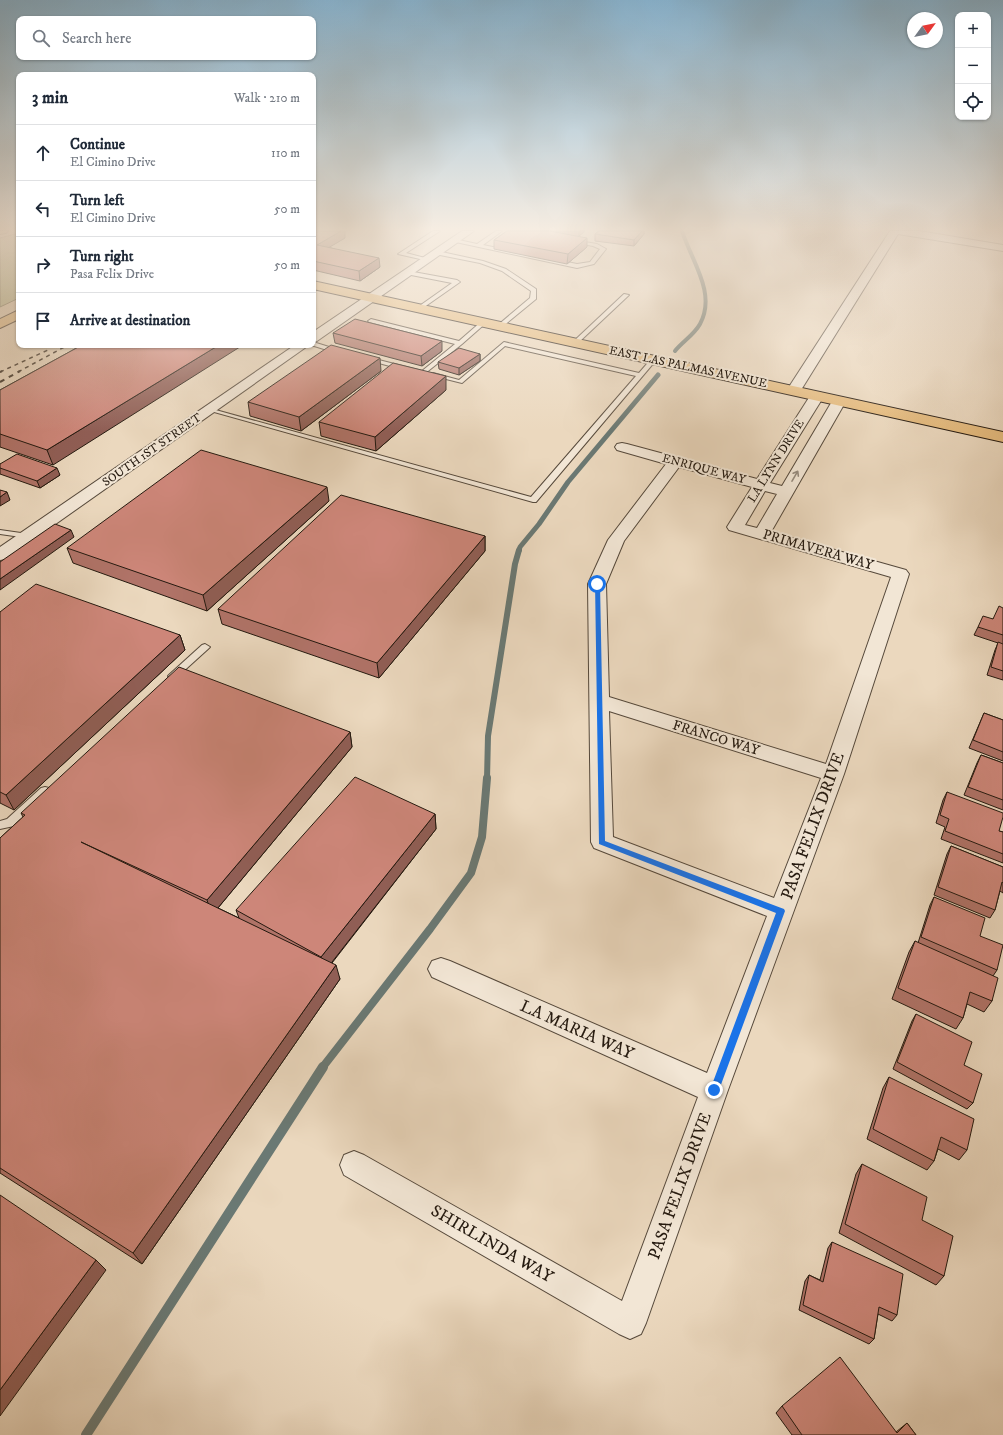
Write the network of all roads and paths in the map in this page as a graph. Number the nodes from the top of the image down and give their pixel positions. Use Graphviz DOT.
graph roads {
  1 [pos="371,298"];
  2 [pos="376,298"];
  3 [pos="434,298"];
  4 [pos="533,298"];
  5 [pos="623,298"];
  6 [pos="852,298"];
  7 [pos="420,308"];
  8 [pos="16,316"];
  9 [pos="371,321"];
  10 [pos="484,322"];
  11 [pos="0,324"];
  12 [pos="500,326"];
  13 [pos="316,336"];
  14 [pos="576,342"];
  15 [pos="460,343"];
  16 [pos="316,345"];
  17 [pos="299,348"];
  18 [pos="333,350"];
  19 [pos="327,354"];
  20 [pos="348,354"];
  21 [pos="363,357"];
  22 [pos="654,360"];
  23 [pos="423,373"];
  24 [pos="640,375"];
  25 [pos="794,390"];
  26 [pos="817,396"];
  27 [pos="839,401"];
  28 [pos="210,410"];
  29 [pos="1003,437"];
  30 [pos="622,447"];
  31 [pos="676,461"];
  32 [pos="761,485"];
  33 [pos="787,492"];
  34 [pos="735,527"];
  35 [pos="0,532"];
  36 [pos="762,534"];
  37 [pos="28,536"];
  38 [pos="0,555"];
  39 [pos="900,574"];
  40 [pos="205,647"];
  41 [pos="164,684"];
  42 [pos="599,701"];
  43 [pos="833,774"];
  44 [pos="51,786"];
  45 [pos="0,825"];
  46 [pos="781,911"];
  47 [pos="441,969"];
  48 [pos="714,1090"];
  49 [pos="354,1165"];
  50 [pos="630,1323"];
  1 -- 13 [label="street"];
  2 -- 7 [label="main road, EAST LAS PALMAS AVENUE"];
  3 -- 7 [label="lane"];
  4 -- 12 [label="lane"];
  5 -- 14 [label="lane"];
  6 -- 25 [label="street"];
  7 -- 10 [label="main road, EAST LAS PALMAS AVENUE"];
  8 -- 11 [label="main road"];
  9 -- 15 [label="lane"];
  10 -- 12 [label="main road, EAST LAS PALMAS AVENUE"];
  10 -- 15 [label="lane"];
  12 -- 14 [label="main road, EAST LAS PALMAS AVENUE"];
  14 -- 22 [label="main road, EAST LAS PALMAS AVENUE"];
  15 -- 23 [label="lane"];
  16 -- 18 [label="lane"];
  17 -- 28 [label="street, SOUTH 1ST STREET"];
  18 -- 19 [label="lane"];
  18 -- 20 [label="lane"];
  21 -- 23 [label="lane"];
  22 -- 24 [label="lane"];
  22 -- 25 [label="main road, EAST LAS PALMAS AVENUE"];
  23 -- 24 [label="lane"];
  24 -- 28 [label="lane"];
  25 -- 26 [label="main road, EAST LAS PALMAS AVENUE"];
  26 -- 27 [label="main road, EAST LAS PALMAS AVENUE"];
  26 -- 32 [label="street, LA LYNN DRIVE"];
  27 -- 29 [label="main road, EAST LAS PALMAS AVENUE"];
  33 -- 27 [label="street, LA LYNN DRIVE, one-way"];
  28 -- 37 [label="street, SOUTH 1ST STREET"];
  30 -- 31 [label="street, ENRIQUE WAY"];
  31 -- 32 [label="street, ENRIQUE WAY"];
  31 -- 42 [label="street"];
  32 -- 33 [label="street, ENRIQUE WAY"];
  32 -- 34 [label="street, LA LYNN DRIVE"];
  33 -- 36 [label="street, LA LYNN DRIVE"];
  34 -- 36 [label="street, PRIMAVERA WAY"];
  35 -- 37 [label="lane"];
  36 -- 39 [label="street, PRIMAVERA WAY"];
  37 -- 38 [label="street, SOUTH 1ST STREET"];
  39 -- 43 [label="street, PASA FELIX DRIVE"];
  40 -- 41 [label="lane"];
  42 -- 43 [label="street, FRANCO WAY"];
  42 -- 46 [label="street"];
  43 -- 46 [label="street, PASA FELIX DRIVE"];
  44 -- 45 [label="lane"];
  46 -- 48 [label="street, PASA FELIX DRIVE"];
  47 -- 48 [label="street, LA MARIA WAY"];
  48 -- 50 [label="street, PASA FELIX DRIVE"];
  49 -- 50 [label="street, SHIRLINDA WAY"];
}
